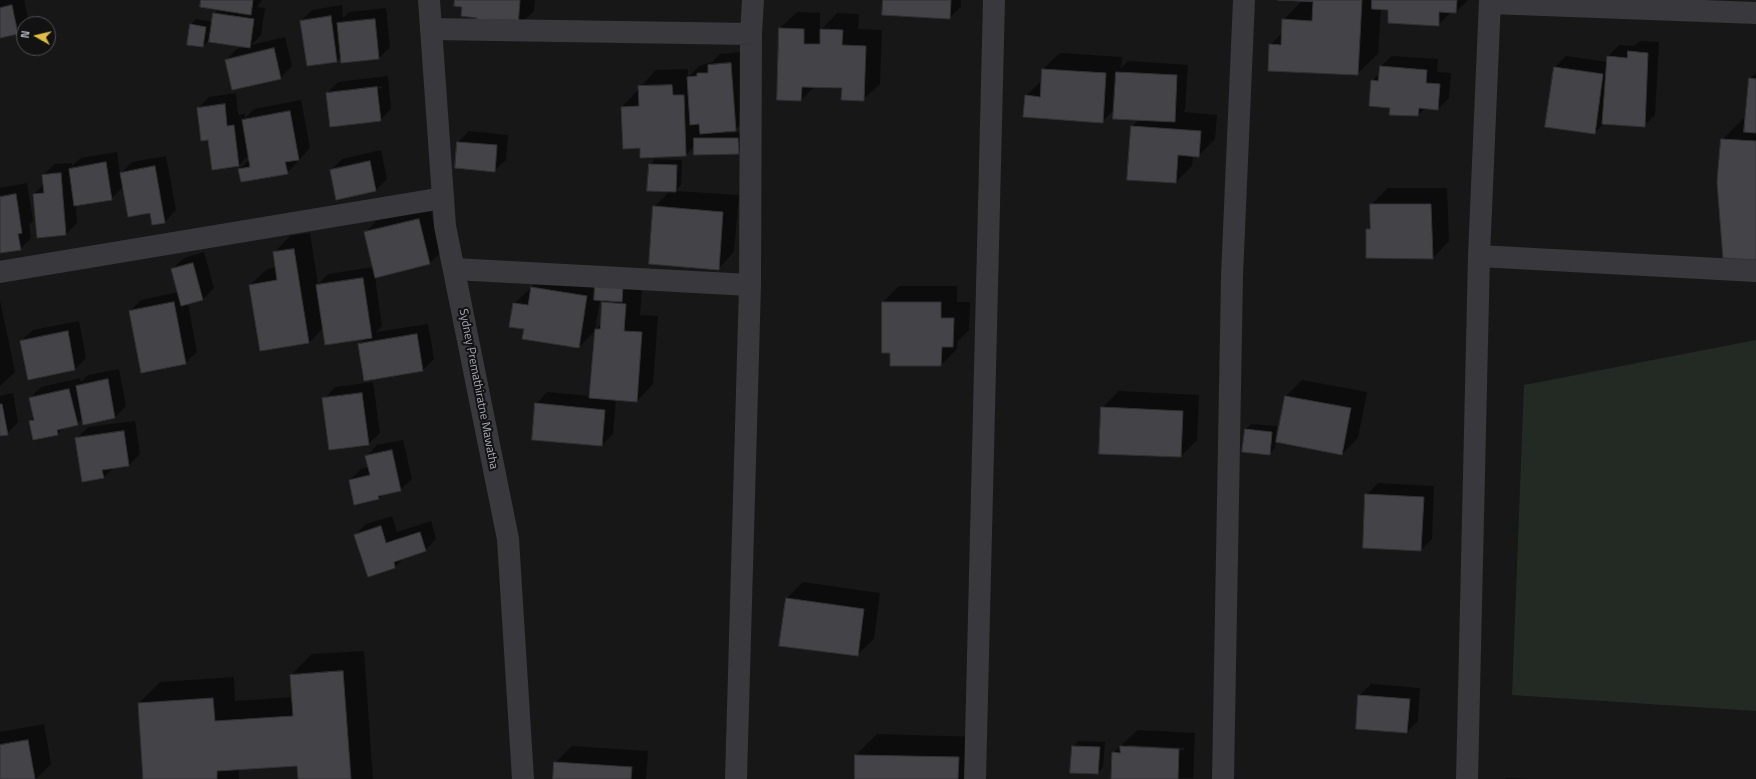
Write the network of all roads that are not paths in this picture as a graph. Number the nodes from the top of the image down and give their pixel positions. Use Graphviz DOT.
graph roads {
  1 [pos="429,0"];
  2 [pos="753,0"];
  3 [pos="994,0"];
  4 [pos="1244,0"];
  5 [pos="1490,1"];
  6 [pos="1756,13"];
  7 [pos="431,29"];
  8 [pos="751,34"];
  9 [pos="443,198"];
  10 [pos="1479,256"];
  11 [pos="454,269"];
  12 [pos="1756,271"];
  13 [pos="0,272"];
  14 [pos="750,285"];
  15 [pos="523,779"];
  16 [pos="736,779"];
  17 [pos="975,779"];
  18 [pos="1223,779"];
  19 [pos="1467,779"];
  1 -- 7 [label="street, Sydney Premathiratne Mawatha"];
  2 -- 8 [label="street"];
  3 -- 17 [label="street"];
  4 -- 18 [label="street"];
  5 -- 6 [label="street"];
  5 -- 10 [label="street"];
  7 -- 8 [label="street"];
  7 -- 9 [label="street, Sydney Premathiratne Mawatha"];
  8 -- 14 [label="street"];
  9 -- 11 [label="street, Sydney Premathiratne Mawatha"];
  9 -- 13 [label="street"];
  10 -- 12 [label="street"];
  10 -- 19 [label="street"];
  11 -- 14 [label="street"];
  11 -- 15 [label="street, Sydney Premathiratne Mawatha"];
  14 -- 16 [label="street"];
}
